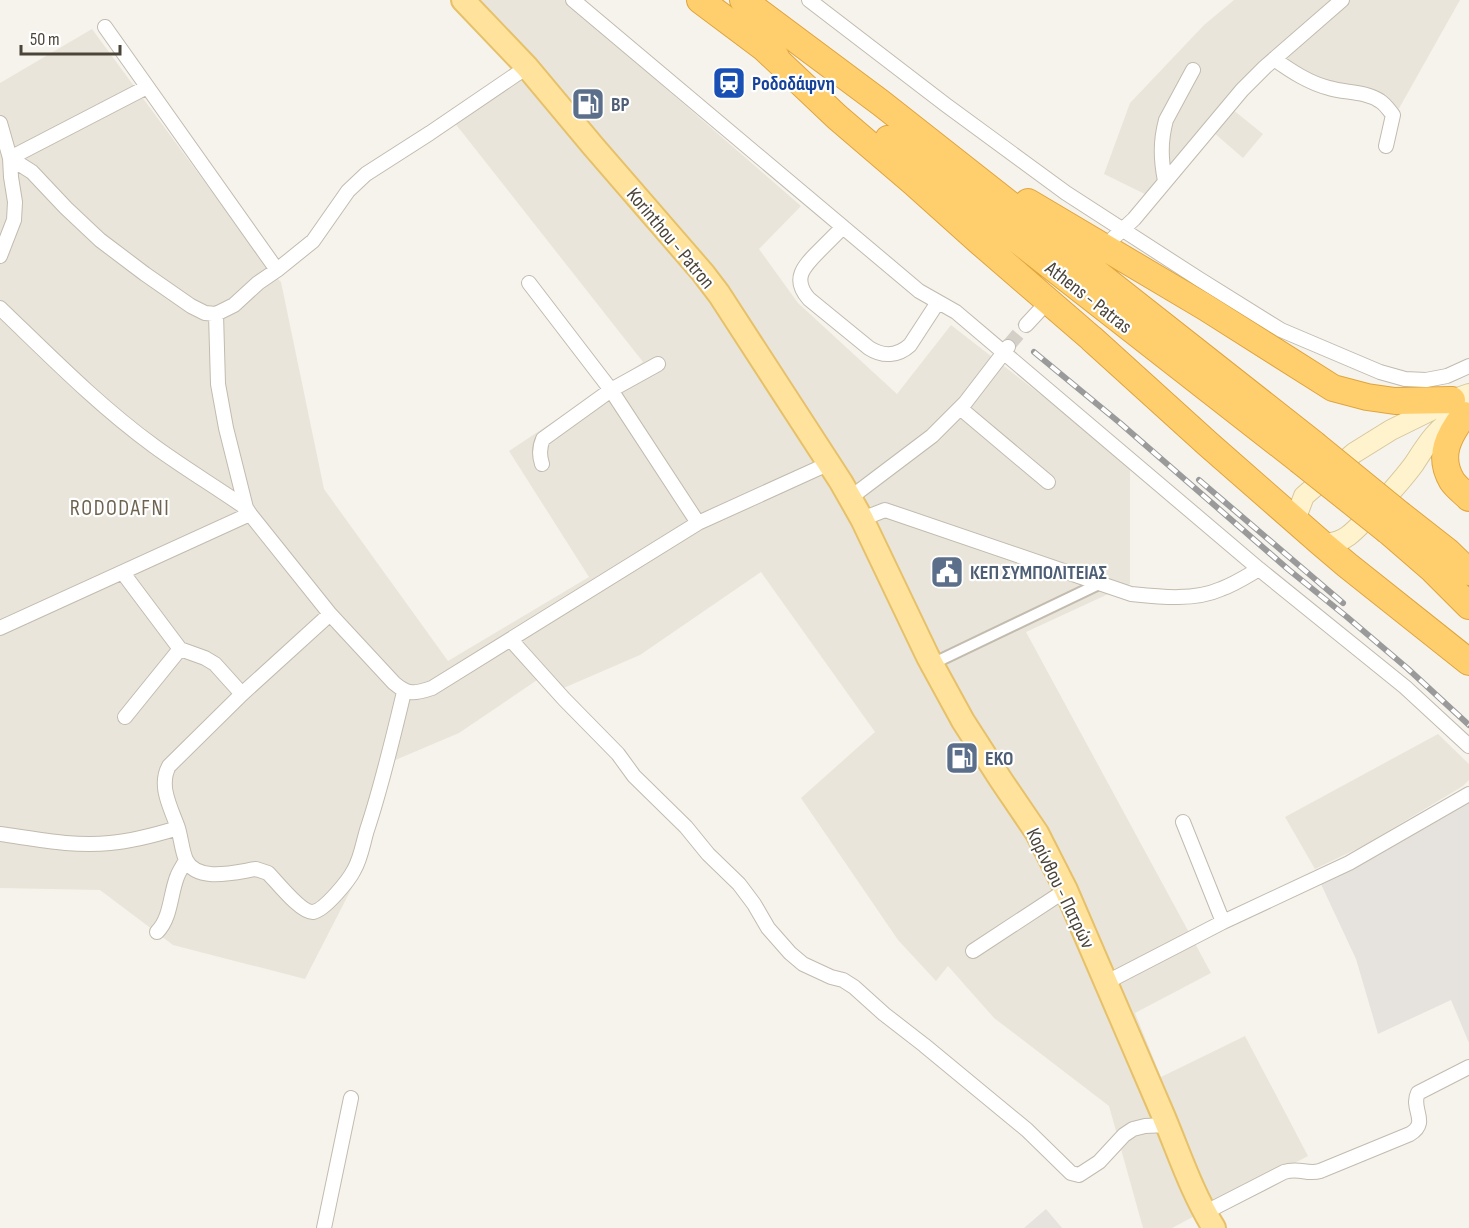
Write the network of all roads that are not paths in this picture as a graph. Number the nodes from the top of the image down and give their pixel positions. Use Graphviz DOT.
graph roads {
  1 [pos="463,0"];
  2 [pos="573,0"];
  3 [pos="700,0"];
  4 [pos="743,0"];
  5 [pos="809,0"];
  6 [pos="1342,0"];
  7 [pos="105,27"];
  8 [pos="764,48"];
  9 [pos="1274,59"];
  10 [pos="527,67"];
  11 [pos="1193,70"];
  12 [pos="147,87"];
  13 [pos="881,103"];
  14 [pos="0,123"];
  15 [pos="1386,146"];
  16 [pos="10,158"];
  17 [pos="1165,181"];
  18 [pos="0,215"];
  19 [pos="14,220"];
  20 [pos="843,227"];
  21 [pos="1122,230"];
  22 [pos="1107,244"];
  23 [pos="0,256"];
  24 [pos="277,270"];
  25 [pos="529,283"];
  26 [pos="938,302"];
  27 [pos="0,308"];
  28 [pos="1039,311"];
  29 [pos="216,314"];
  30 [pos="1026,325"];
  31 [pos="1006,349"];
  32 [pos="658,364"];
  33 [pos="1469,366"];
  34 [pos="611,390"];
  35 [pos="1463,406"];
  36 [pos="960,408"];
  37 [pos="1307,452"];
  38 [pos="830,463"];
  39 [pos="542,464"];
  40 [pos="1048,482"];
  41 [pos="850,498"];
  42 [pos="1469,498"];
  43 [pos="248,511"];
  44 [pos="862,519"];
  45 [pos="698,523"];
  46 [pos="1298,523"];
  47 [pos="1394,523"];
  48 [pos="1322,543"];
  49 [pos="1259,569"];
  50 [pos="1469,572"];
  51 [pos="123,573"];
  52 [pos="1101,584"];
  53 [pos="1469,606"];
  54 [pos="330,615"];
  55 [pos="0,628"];
  56 [pos="510,640"];
  57 [pos="180,649"];
  58 [pos="1469,662"];
  59 [pos="932,664"];
  60 [pos="404,692"];
  61 [pos="242,694"];
  62 [pos="125,717"];
  63 [pos="1469,746"];
  64 [pos="1469,794"];
  65 [pos="1183,822"];
  66 [pos="178,828"];
  67 [pos="0,834"];
  68 [pos="186,860"];
  69 [pos="1066,890"];
  70 [pos="1223,922"];
  71 [pos="157,932"];
  72 [pos="974,951"];
  73 [pos="1105,983"];
  74 [pos="1469,1067"];
  75 [pos="351,1098"];
  76 [pos="1167,1125"];
  77 [pos="1209,1221"];
  78 [pos="324,1228"];
  1 -- 10 [label="main road, Korinthou - Patron"];
  2 -- 20 [label="street"];
  3 -- 8 [label="highway, Athens - Patras"];
  4 -- 13 [label="highway, Athens - Patras"];
  5 -- 21 [label="street"];
  6 -- 9 [label="street"];
  7 -- 12 [label="street"];
  8 -- 37 [label="highway, Athens - Patras"];
  8 -- 46 [label="highway"];
  9 -- 15 [label="street"];
  9 -- 17 [label="street"];
  10 -- 24 [label="street"];
  10 -- 38 [label="main road, Korinthou - Patron"];
  11 -- 17 [label="street"];
  12 -- 16 [label="street"];
  12 -- 24 [label="street"];
  13 -- 35 [label="highway"];
  13 -- 37 [label="highway, Athens - Patras"];
  14 -- 16 [label="street"];
  16 -- 19 [label="street"];
  16 -- 29 [label="street"];
  17 -- 21 [label="street"];
  18 -- 19 [label="street"];
  19 -- 23 [label="street"];
  20 -- 26 [label="street"];
  20 -- 26 [label="street"];
  21 -- 22 [label="street"];
  21 -- 33 [label="street"];
  24 -- 29 [label="street"];
  25 -- 34 [label="street"];
  26 -- 31 [label="street"];
  27 -- 43 [label="street"];
  28 -- 30 [label="street"];
  29 -- 43 [label="street"];
  31 -- 36 [label="street"];
  31 -- 49 [label="street"];
  32 -- 34 [label="street"];
  34 -- 39 [label="street"];
  34 -- 45 [label="street"];
  35 -- 42 [label="highway"];
  35 -- 46 [label="main road"];
  35 -- 48 [label="main road"];
  36 -- 40 [label="street"];
  36 -- 41 [label="street"];
  37 -- 47 [label="highway, Athens - Patras, bridge"];
  38 -- 41 [label="main road, Korinthou - Patron"];
  38 -- 45 [label="street"];
  41 -- 44 [label="main road, Κορίνθου - Πατρών"];
  43 -- 51 [label="street"];
  43 -- 54 [label="street"];
  44 -- 52 [label="street"];
  44 -- 59 [label="main road, Κορίνθου - Πατρών"];
  45 -- 56 [label="street"];
  46 -- 48 [label="highway"];
  47 -- 50 [label="highway, Athens - Patras"];
  47 -- 53 [label="highway, Athens - Patras"];
  48 -- 58 [label="highway"];
  49 -- 52 [label="street"];
  49 -- 63 [label="street"];
  51 -- 55 [label="street"];
  51 -- 57 [label="street"];
  52 -- 59 [label="street"];
  54 -- 60 [label="street"];
  54 -- 61 [label="street"];
  56 -- 60 [label="street"];
  56 -- 76 [label="street"];
  57 -- 61 [label="street"];
  57 -- 62 [label="street"];
  59 -- 69 [label="main road, Κορίνθου - Πατρών"];
  60 -- 68 [label="street"];
  61 -- 66 [label="street"];
  64 -- 70 [label="street"];
  65 -- 70 [label="street"];
  66 -- 67 [label="street"];
  66 -- 68 [label="street"];
  68 -- 71 [label="street"];
  69 -- 72 [label="street"];
  69 -- 73 [label="main road, Κορίνθου - Πατρών"];
  70 -- 73 [label="street"];
  73 -- 76 [label="main road, Κορίνθου - Πατρών"];
  74 -- 77 [label="street"];
  75 -- 78 [label="street"];
  76 -- 77 [label="main road, Κορίνθου - Πατρών"];
}
